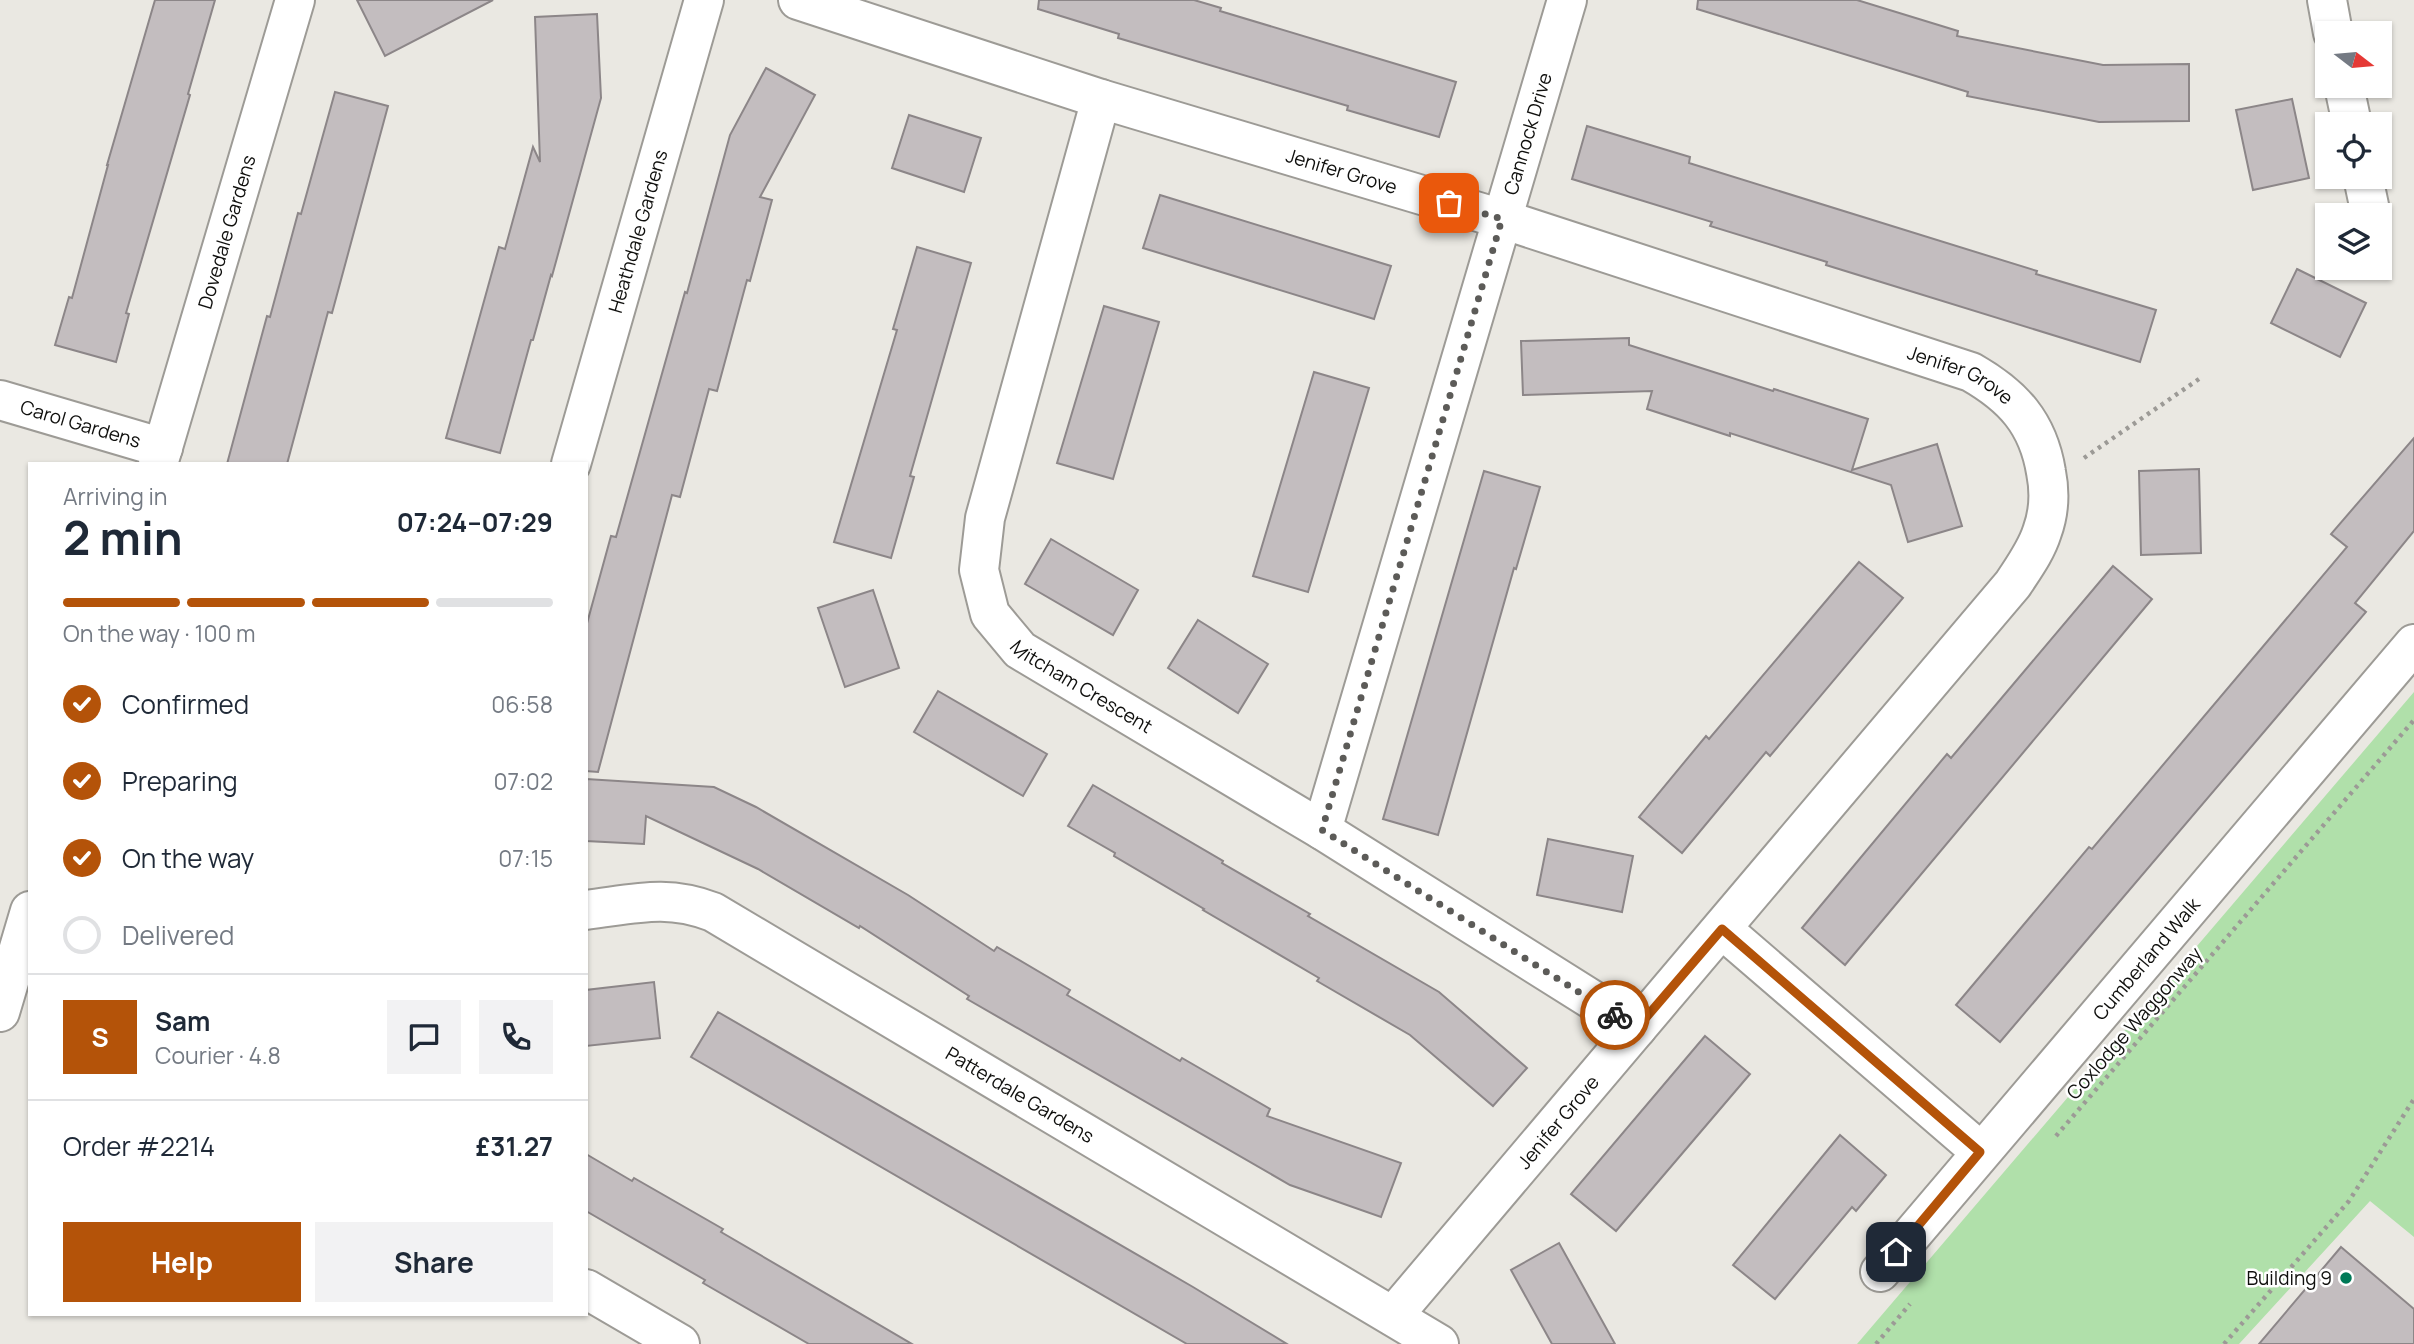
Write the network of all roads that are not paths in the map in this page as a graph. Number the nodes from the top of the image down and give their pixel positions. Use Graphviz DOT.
graph roads {
  1 [pos="295,0"];
  2 [pos="704,0"];
  3 [pos="798,0"];
  4 [pos="1567,0"];
  5 [pos="2327,0"];
  6 [pos="2331,21"];
  7 [pos="1101,99"];
  8 [pos="1502,219"];
  9 [pos="0,400"];
  10 [pos="160,456"];
  11 [pos="572,462"];
  12 [pos="2414,644"];
  13 [pos="1322,830"];
  14 [pos="588,910"];
  15 [pos="28,927"];
  16 [pos="1722,929"];
  17 [pos="24,958"];
  18 [pos="0,1012"];
  19 [pos="1637,1028"];
  20 [pos="1980,1152"];
  21 [pos="1880,1272"];
  22 [pos="588,1290"];
  23 [pos="1393,1316"];
  24 [pos="680,1344"];
  25 [pos="1439,1344"];
  1 -- 10 [label="street, Dovedale Gardens"];
  2 -- 11 [label="street, Heathdale Gardens"];
  3 -- 7 [label="street, Jenifer Grove"];
  4 -- 8 [label="street, Cannock Drive"];
  5 -- 6 [label="street"];
  7 -- 8 [label="street, Jenifer Grove"];
  7 -- 13 [label="street, Mitcham Crescent"];
  8 -- 13 [label="street, Cannock Drive"];
  8 -- 16 [label="street, Jenifer Grove"];
  9 -- 10 [label="street, Carol Gardens"];
  12 -- 20 [label="street, Cumberland Walk"];
  13 -- 19 [label="street, Mitcham Crescent"];
  14 -- 23 [label="street, Patterdale Gardens"];
  15 -- 17 [label="street"];
  16 -- 19 [label="street, Jenifer Grove"];
  16 -- 20 [label="street"];
  17 -- 18 [label="street"];
  19 -- 23 [label="street, Jenifer Grove"];
  20 -- 21 [label="street, Cumberland Walk"];
  22 -- 24 [label="street"];
  23 -- 25 [label="street, Patterdale Gardens"];
}
